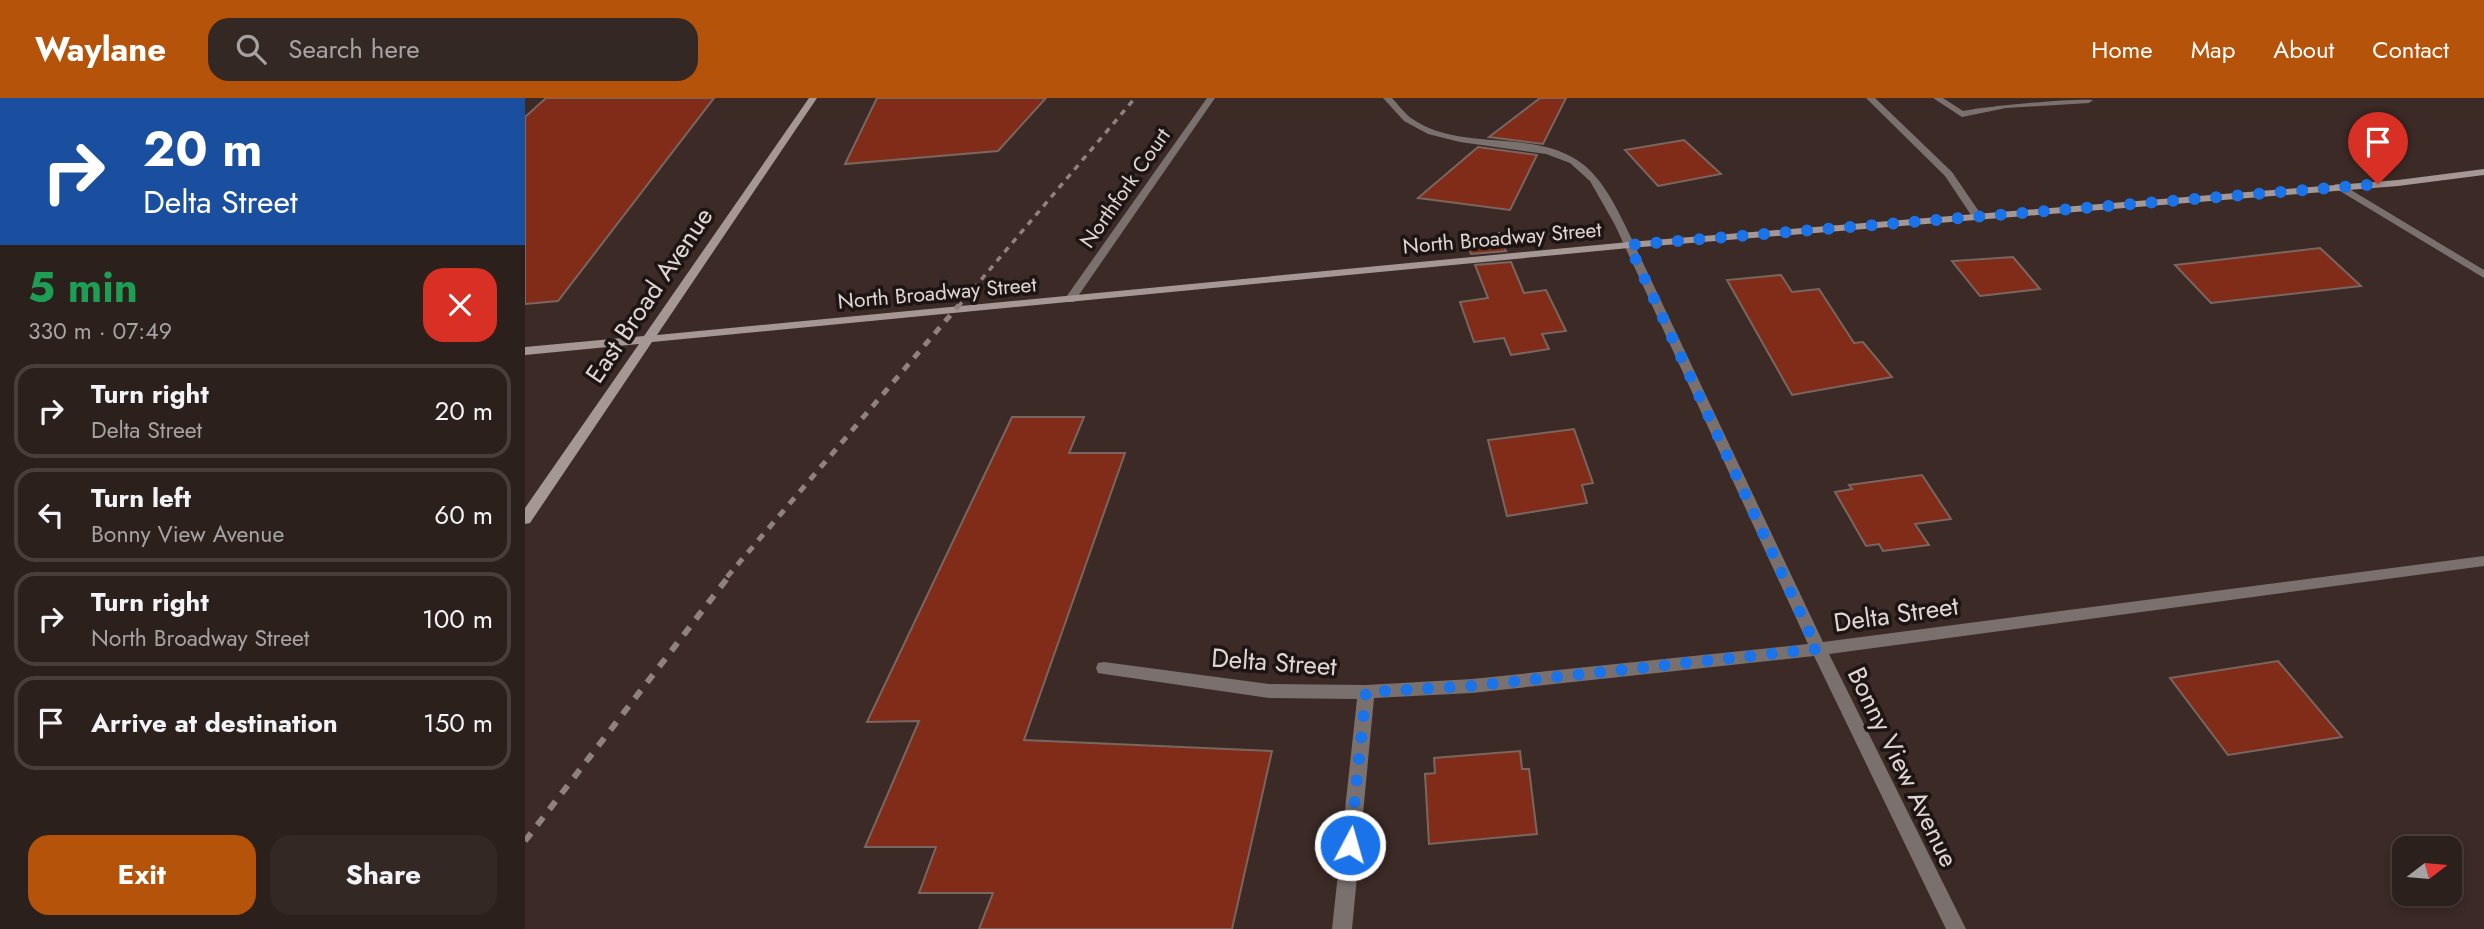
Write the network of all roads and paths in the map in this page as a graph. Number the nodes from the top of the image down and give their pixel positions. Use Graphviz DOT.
graph roads {
  1 [pos="813,98"];
  2 [pos="1211,98"];
  3 [pos="1387,98"];
  4 [pos="1870,98"];
  5 [pos="1937,98"];
  6 [pos="2089,100"];
  7 [pos="2484,172"];
  8 [pos="2338,186"];
  9 [pos="1977,216"];
  10 [pos="1629,245"];
  11 [pos="2484,275"];
  12 [pos="1070,300"];
  13 [pos="649,340"];
  14 [pos="525,351"];
  15 [pos="525,519"];
  16 [pos="2484,561"];
  17 [pos="1817,649"];
  18 [pos="1104,668"];
  19 [pos="1366,692"];
  20 [pos="1342,929"];
  21 [pos="1956,929"];
  1 -- 13 [label="street, East Broad Avenue"];
  2 -- 12 [label="street, Northfork Court"];
  3 -- 10 [label="street, Bonny View Avenue"];
  4 -- 9 [label="street"];
  5 -- 6 [label="street"];
  7 -- 8 [label="street, North Broadway Street"];
  8 -- 9 [label="street, North Broadway Street"];
  8 -- 11 [label="street"];
  9 -- 10 [label="street, North Broadway Street"];
  10 -- 12 [label="street, North Broadway Street"];
  10 -- 17 [label="street, Bonny View Avenue"];
  12 -- 13 [label="street, North Broadway Street"];
  13 -- 14 [label="street, North Broadway Street"];
  13 -- 15 [label="street, East Broad Avenue"];
  16 -- 17 [label="street, Delta Street"];
  17 -- 19 [label="street, Delta Street"];
  17 -- 21 [label="street, Bonny View Avenue"];
  18 -- 19 [label="street, Delta Street"];
  19 -- 20 [label="street"];
}
